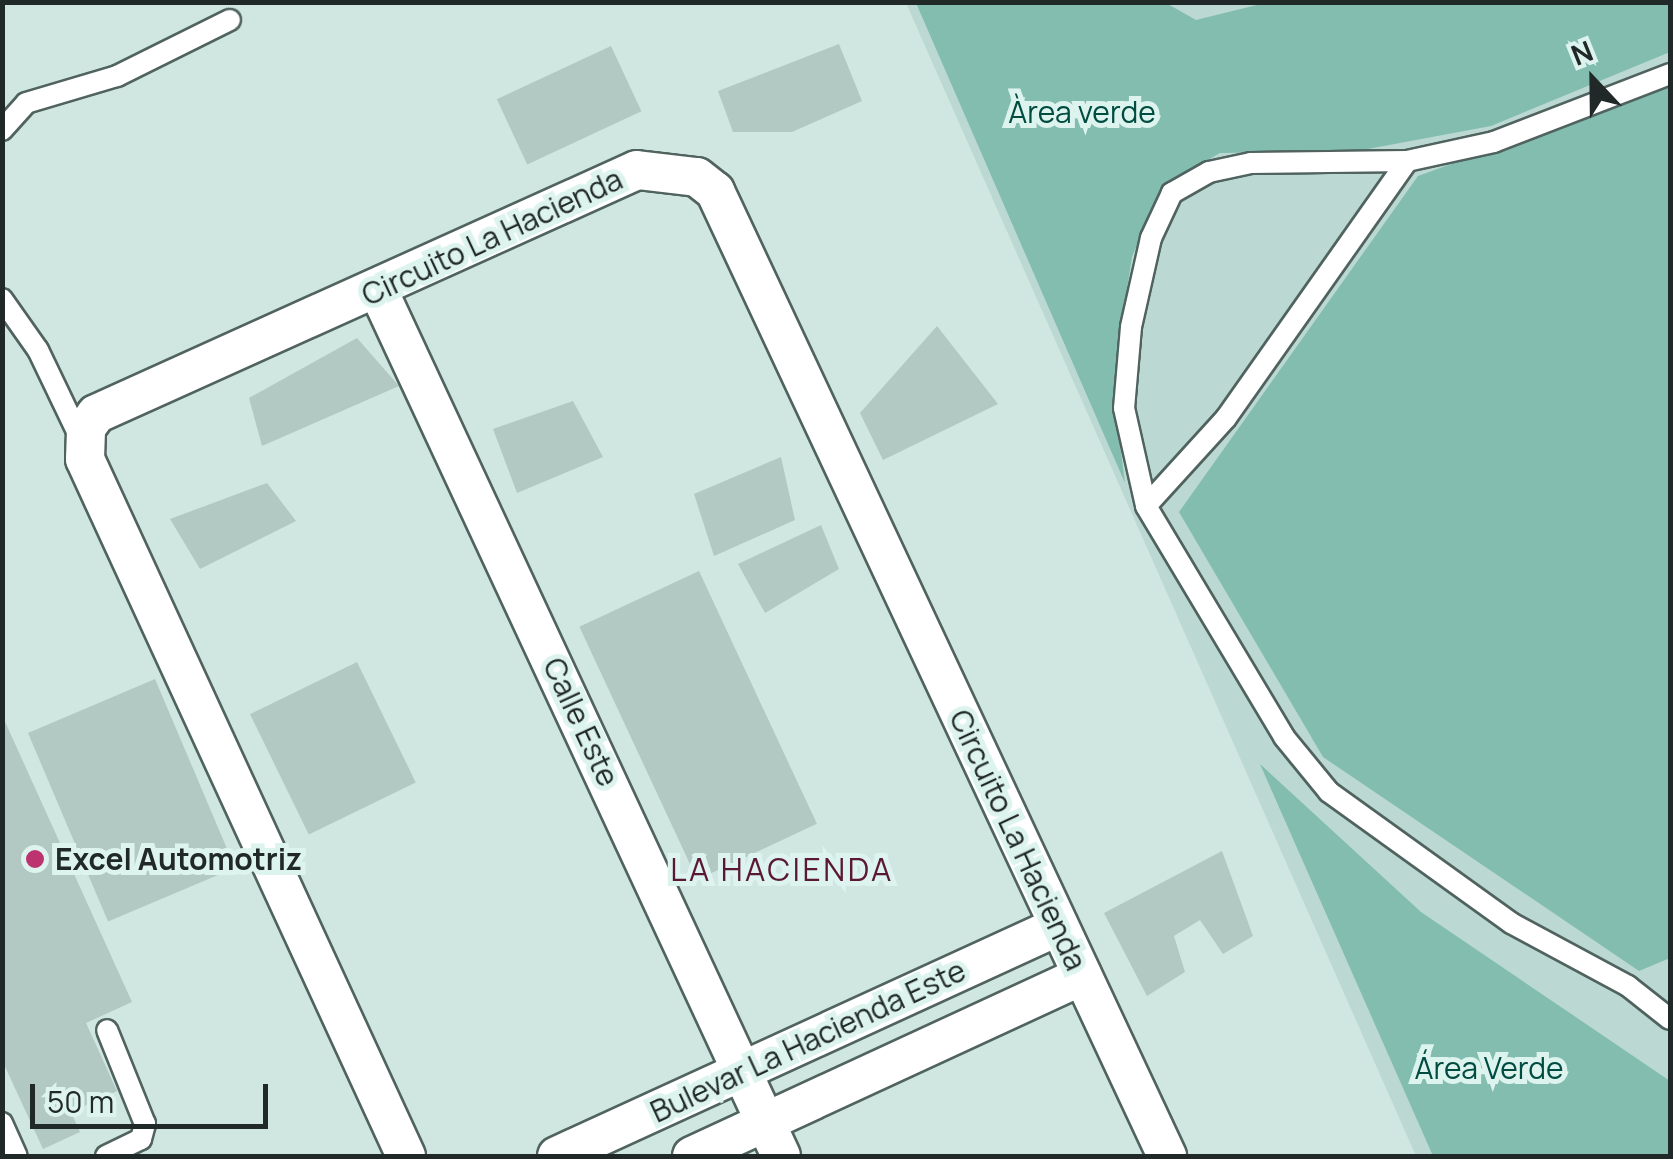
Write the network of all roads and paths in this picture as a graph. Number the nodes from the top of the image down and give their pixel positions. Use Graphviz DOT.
graph roads {
  1 [pos="230,20"];
  2 [pos="1670,74"];
  3 [pos="2,130"];
  4 [pos="1408,161"];
  5 [pos="378,290"];
  6 [pos="2,299"];
  7 [pos="83,444"];
  8 [pos="1146,506"];
  9 [pos="1059,926"];
  10 [pos="1082,976"];
  11 [pos="1670,1019"];
  12 [pos="107,1030"];
  13 [pos="744,1070"];
  14 [pos="2,1124"];
  15 [pos="773,1140"];
  16 [pos="17,1156"];
  17 [pos="106,1156"];
  18 [pos="406,1156"];
  19 [pos="556,1156"];
  20 [pos="692,1156"];
  21 [pos="1167,1156"];
  1 -- 3 [label="lane"];
  2 -- 4 [label="lane"];
  4 -- 8 [label="lane"];
  4 -- 8 [label="lane"];
  5 -- 7 [label="street, Circuito La Hacienda"];
  5 -- 9 [label="street, Circuito La Hacienda"];
  5 -- 13 [label="street, Calle Este"];
  6 -- 7 [label="lane"];
  7 -- 18 [label="street"];
  8 -- 11 [label="lane"];
  9 -- 10 [label="street, Circuito La Hacienda"];
  9 -- 13 [label="street, Bulevar La Hacienda Este"];
  10 -- 15 [label="street, Bulevar La Hacienda Este"];
  10 -- 21 [label="street, Circuito La Hacienda"];
  12 -- 17 [label="lane"];
  13 -- 15 [label="street, Calle Este"];
  13 -- 19 [label="street, Bulevar La Hacienda Este"];
  14 -- 16 [label="lane"];
  15 -- 20 [label="street, Bulevar La Hacienda Este"];
}
